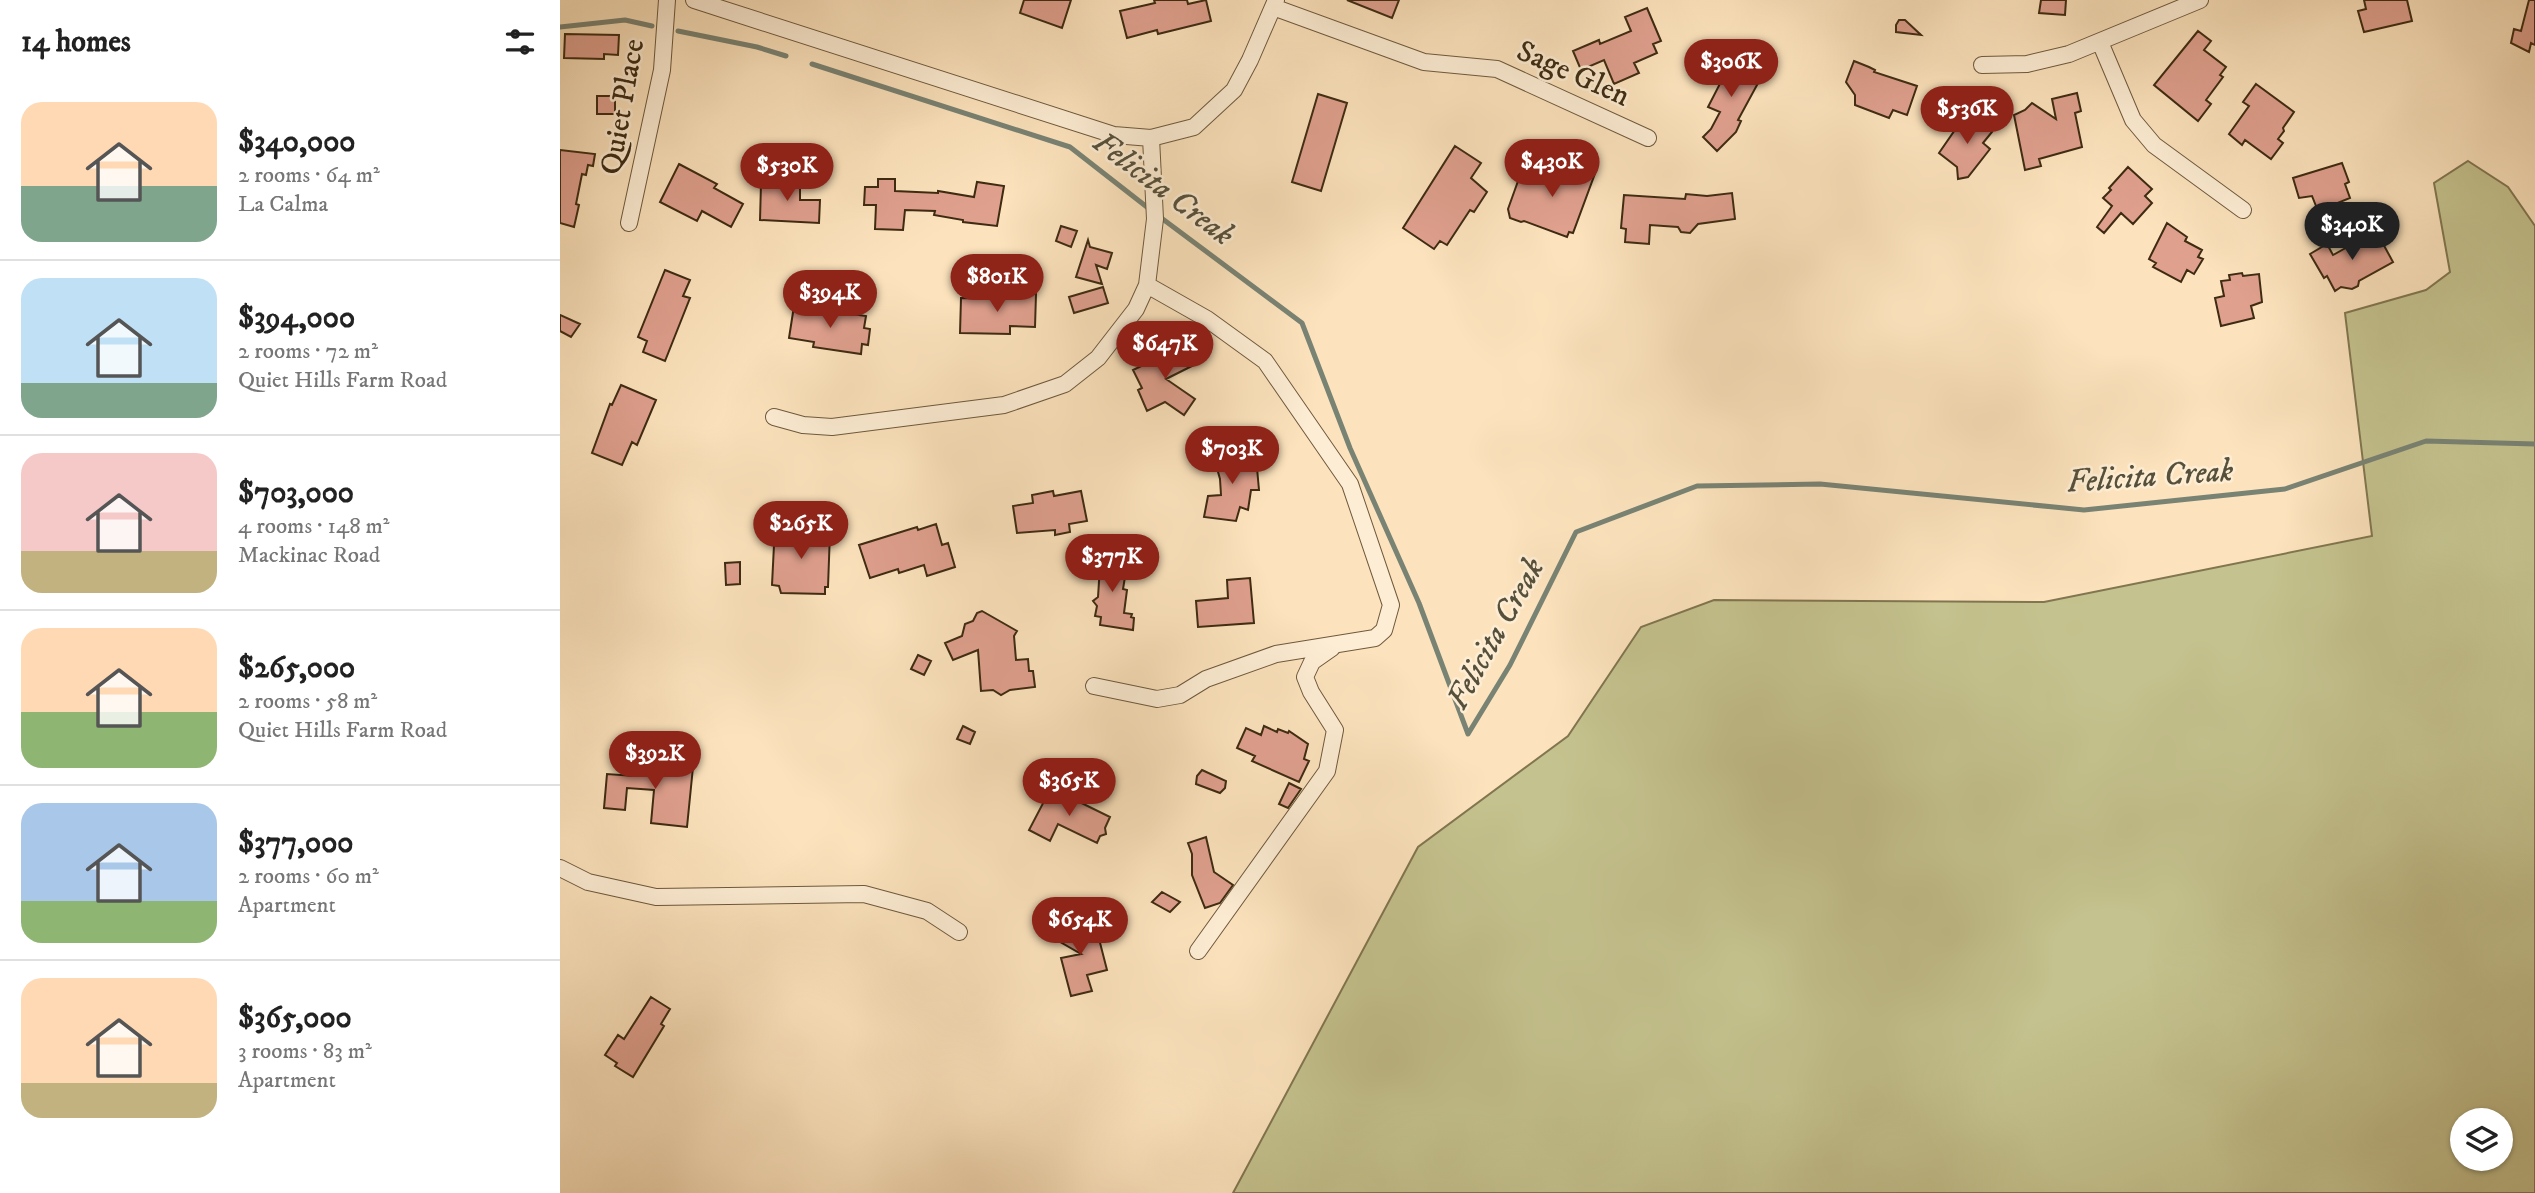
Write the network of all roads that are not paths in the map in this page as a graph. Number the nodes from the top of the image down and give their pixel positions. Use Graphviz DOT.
graph roads {
  1 [pos="667,0"];
  2 [pos="694,0"];
  3 [pos="2200,0"];
  4 [pos="1274,4"];
  5 [pos="2100,42"];
  6 [pos="1982,65"];
  7 [pos="1151,138"];
  8 [pos="1648,138"];
  9 [pos="2244,210"];
  10 [pos="629,223"];
  11 [pos="1147,285"];
  12 [pos="774,417"];
  13 [pos="1337,644"];
  14 [pos="1094,686"];
  15 [pos="560,868"];
  16 [pos="959,932"];
  17 [pos="1198,951"];
  1 -- 10 [label="street, Quiet Place"];
  2 -- 7 [label="street"];
  3 -- 5 [label="street"];
  4 -- 7 [label="street"];
  4 -- 8 [label="street, Sage Glen"];
  5 -- 6 [label="street"];
  5 -- 9 [label="street"];
  7 -- 11 [label="street"];
  11 -- 12 [label="street"];
  11 -- 13 [label="street"];
  13 -- 14 [label="street"];
  13 -- 17 [label="street"];
  15 -- 16 [label="street"];
}
